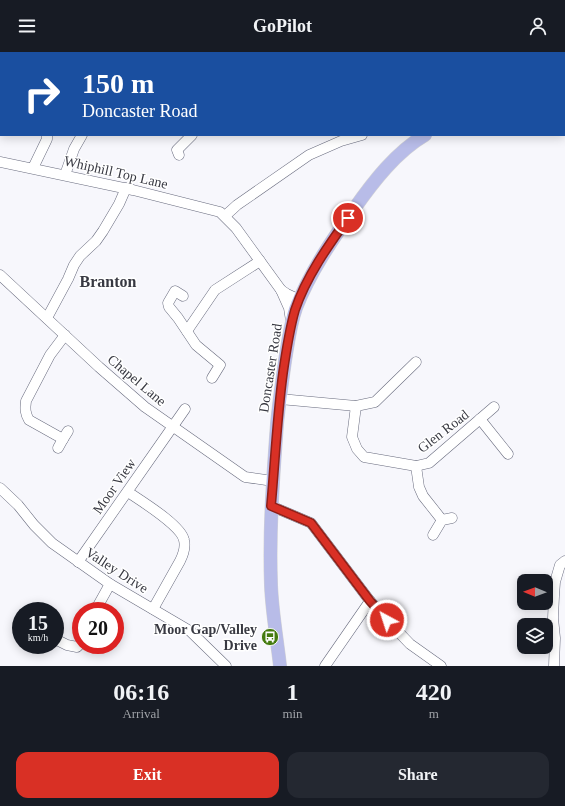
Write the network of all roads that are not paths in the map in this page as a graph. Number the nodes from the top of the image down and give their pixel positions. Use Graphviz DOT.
graph roads {
  1 [pos="47,136"];
  2 [pos="81,136"];
  3 [pos="191,136"];
  4 [pos="354,136"];
  5 [pos="419,136"];
  6 [pos="339,138"];
  7 [pos="176,151"];
  8 [pos="0,162"];
  9 [pos="34,168"];
  10 [pos="65,175"];
  11 [pos="126,188"];
  12 [pos="225,216"];
  13 [pos="260,261"];
  14 [pos="0,275"];
  15 [pos="281,290"];
  16 [pos="175,291"];
  17 [pos="300,300"];
  18 [pos="47,318"];
  19 [pos="292,323"];
  20 [pos="187,331"];
  21 [pos="65,335"];
  22 [pos="416,362"];
  23 [pos="212,378"];
  24 [pos="280,399"];
  25 [pos="356,406"];
  26 [pos="494,407"];
  27 [pos="185,409"];
  28 [pos="480,419"];
  29 [pos="173,427"];
  30 [pos="63,439"];
  31 [pos="508,454"];
  32 [pos="416,466"];
  33 [pos="273,481"];
  34 [pos="0,488"];
  35 [pos="128,492"];
  36 [pos="271,506"];
  37 [pos="433,535"];
  38 [pos="565,561"];
  39 [pos="78,562"];
  40 [pos="110,584"];
  41 [pos="370,601"];
  42 [pos="100,602"];
  43 [pos="153,609"];
  44 [pos="226,666"];
  45 [pos="280,666"];
  46 [pos="325,666"];
  47 [pos="441,666"];
  48 [pos="554,666"];
  1 -- 9 [label="street"];
  2 -- 10 [label="street"];
  3 -- 7 [label="street"];
  4 -- 6 [label="street"];
  5 -- 17 [label="main road, Doncaster Road"];
  6 -- 12 [label="street"];
  8 -- 9 [label="street, Whiphill Top Lane"];
  9 -- 10 [label="street, Whiphill Top Lane"];
  10 -- 11 [label="street, Whiphill Top Lane"];
  11 -- 12 [label="street, Whiphill Top Lane"];
  11 -- 18 [label="street"];
  12 -- 13 [label="street, Whiphill Top Lane"];
  13 -- 15 [label="street, Whiphill Top Lane"];
  13 -- 20 [label="street"];
  14 -- 18 [label="street, Chapel Lane"];
  15 -- 17 [label="street, Whiphill Top Lane"];
  15 -- 19 [label="street"];
  16 -- 20 [label="street"];
  17 -- 19 [label="main road, Doncaster Road"];
  18 -- 21 [label="street, Chapel Lane"];
  19 -- 24 [label="main road, Doncaster Road"];
  20 -- 23 [label="street"];
  21 -- 29 [label="street, Chapel Lane"];
  21 -- 30 [label="street"];
  22 -- 25 [label="street"];
  24 -- 25 [label="street"];
  24 -- 33 [label="main road, Doncaster Road"];
  25 -- 32 [label="street, Glen Road"];
  26 -- 28 [label="street, Glen Road"];
  27 -- 29 [label="street, Moor View"];
  28 -- 31 [label="street"];
  28 -- 32 [label="street, Glen Road"];
  29 -- 33 [label="street, Chapel Lane"];
  29 -- 35 [label="street, Moor View"];
  32 -- 37 [label="street"];
  33 -- 36 [label="main road, Doncaster Road"];
  34 -- 39 [label="street, Valley Drive"];
  35 -- 39 [label="street, Moor View"];
  35 -- 43 [label="street"];
  36 -- 41 [label="street"];
  36 -- 45 [label="main road, Doncaster Road"];
  38 -- 48 [label="street"];
  39 -- 40 [label="street, Valley Drive"];
  40 -- 42 [label="street"];
  40 -- 43 [label="street, Valley Drive"];
  41 -- 46 [label="street"];
  41 -- 47 [label="street"];
  43 -- 44 [label="street, Valley Drive"];
}
